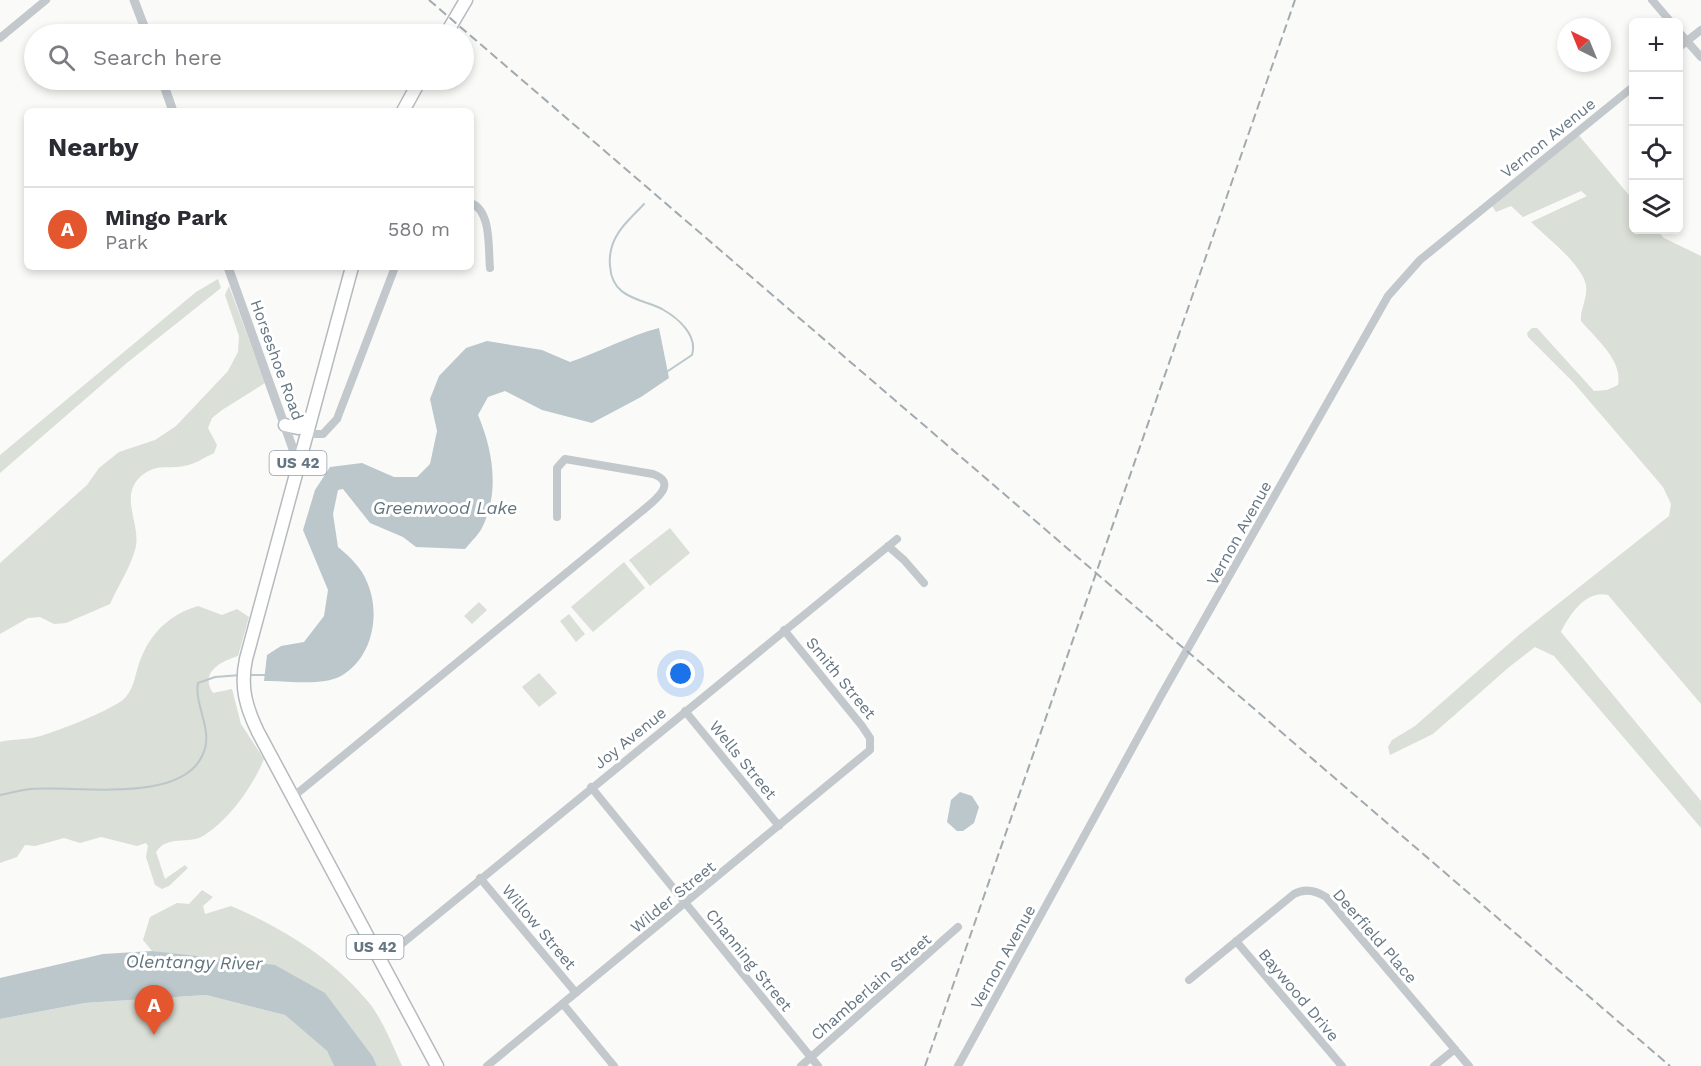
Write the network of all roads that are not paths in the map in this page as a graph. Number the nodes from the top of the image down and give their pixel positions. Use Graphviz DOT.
graph roads {
  1 [pos="46,0"];
  2 [pos="135,0"];
  3 [pos="466,0"];
  4 [pos="1652,0"];
  5 [pos="1668,18"];
  6 [pos="143,24"];
  7 [pos="452,24"];
  8 [pos="1701,30"];
  9 [pos="1683,36"];
  10 [pos="0,38"];
  11 [pos="1687,40"];
  12 [pos="1683,44"];
  13 [pos="1701,57"];
  14 [pos="166,90"];
  15 [pos="415,90"];
  16 [pos="1629,90"];
  17 [pos="172,108"];
  18 [pos="405,108"];
  19 [pos="474,205"];
  20 [pos="490,268"];
  21 [pos="229,270"];
  22 [pos="351,270"];
  23 [pos="394,270"];
  24 [pos="310,420"];
  25 [pos="285,425"];
  26 [pos="306,435"];
  27 [pos="298,463"];
  28 [pos="557,517"];
  29 [pos="897,539"];
  30 [pos="888,546"];
  31 [pos="924,583"];
  32 [pos="784,630"];
  33 [pos="685,711"];
  34 [pos="872,746"];
  35 [pos="591,787"];
  36 [pos="294,796"];
  37 [pos="779,826"];
  38 [pos="480,878"];
  39 [pos="686,904"];
  40 [pos="958,927"];
  41 [pos="1236,941"];
  42 [pos="382,960"];
  43 [pos="1189,980"];
  44 [pos="576,993"];
  45 [pos="563,1004"];
  46 [pos="1455,1049"];
  47 [pos="811,1057"];
  48 [pos="437,1066"];
  49 [pos="487,1066"];
  50 [pos="614,1066"];
  51 [pos="801,1066"];
  52 [pos="818,1066"];
  53 [pos="958,1066"];
  54 [pos="1342,1066"];
  55 [pos="1434,1066"];
  56 [pos="1469,1066"];
  1 -- 10 [label="street"];
  2 -- 6 [label="street"];
  3 -- 7 [label="main road"];
  4 -- 5 [label="street"];
  8 -- 11 [label="street"];
  9 -- 11 [label="street"];
  11 -- 12 [label="street"];
  11 -- 13 [label="street"];
  14 -- 17 [label="street"];
  15 -- 18 [label="main road"];
  16 -- 53 [label="street, Vernon Avenue"];
  19 -- 20 [label="street"];
  21 -- 25 [label="street, Horseshoe Road"];
  22 -- 24 [label="main road, US 42"];
  23 -- 26 [label="street"];
  24 -- 25 [label="main road"];
  24 -- 26 [label="main road, US 42"];
  25 -- 27 [label="street, Horseshoe Road"];
  26 -- 27 [label="main road, US 42"];
  27 -- 36 [label="main road, US 42"];
  28 -- 36 [label="street"];
  29 -- 30 [label="street, Joy Avenue"];
  30 -- 31 [label="street"];
  30 -- 32 [label="street, Joy Avenue"];
  32 -- 33 [label="street, Joy Avenue"];
  32 -- 34 [label="street, Smith Street"];
  33 -- 35 [label="street, Joy Avenue"];
  33 -- 37 [label="street, Wells Street"];
  34 -- 37 [label="street, Wilder Street"];
  35 -- 38 [label="street, Joy Avenue"];
  35 -- 39 [label="street, Channing Street"];
  36 -- 42 [label="main road, US 42"];
  37 -- 39 [label="street, Wilder Street"];
  38 -- 42 [label="street, Joy Avenue"];
  38 -- 44 [label="street, Willow Street"];
  39 -- 44 [label="street, Wilder Street"];
  39 -- 47 [label="street, Channing Street"];
  40 -- 47 [label="street, Chamberlain Street"];
  41 -- 43 [label="street, Deerfield Place"];
  41 -- 46 [label="street, Deerfield Place"];
  41 -- 54 [label="street, Baywood Drive"];
  42 -- 48 [label="main road, US 42"];
  44 -- 45 [label="street, Wilder Street"];
  45 -- 49 [label="street, Wilder Street"];
  45 -- 50 [label="street"];
  46 -- 55 [label="street"];
  46 -- 56 [label="street, Deerfield Place"];
  47 -- 51 [label="street, Chamberlain Street"];
  47 -- 52 [label="street, Channing Street"];
}
